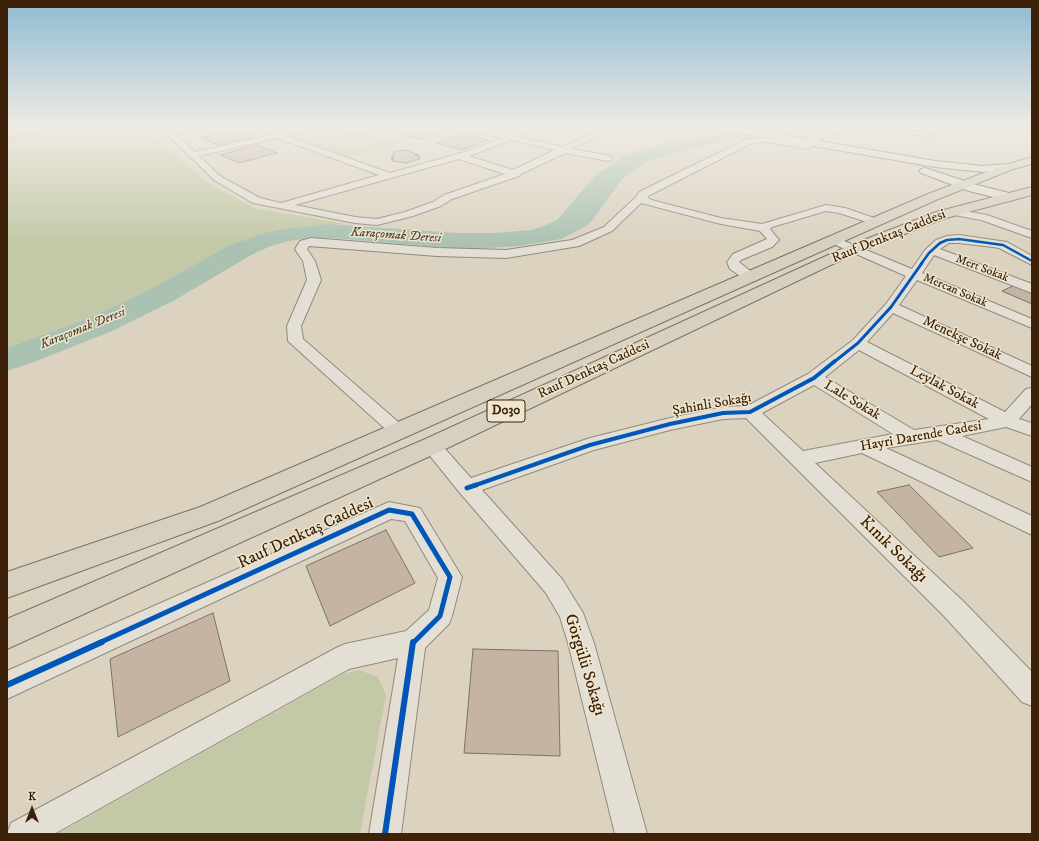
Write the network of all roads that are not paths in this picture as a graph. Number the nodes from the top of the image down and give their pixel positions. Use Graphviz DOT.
graph roads {
  1 [pos="204,165"];
  2 [pos="358,165"];
  3 [pos="426,165"];
  4 [pos="488,165"];
  5 [pos="534,165"];
  6 [pos="701,165"];
  7 [pos="907,165"];
  8 [pos="950,165"];
  9 [pos="1015,165"];
  10 [pos="1009,167"];
  11 [pos="928,172"];
  12 [pos="516,174"];
  13 [pos="387,176"];
  14 [pos="963,185"];
  15 [pos="1032,191"];
  16 [pos="938,195"];
  17 [pos="642,197"];
  18 [pos="1008,197"];
  19 [pos="282,206"];
  20 [pos="953,212"];
  21 [pos="876,222"];
  22 [pos="764,228"];
  23 [pos="1029,233"];
  24 [pos="833,240"];
  25 [pos="854,249"];
  26 [pos="932,250"];
  27 [pos="1032,261"];
  28 [pos="914,274"];
  29 [pos="751,277"];
  30 [pos="1032,289"];
  31 [pos="891,307"];
  32 [pos="1032,324"];
  33 [pos="858,343"];
  34 [pos="1032,372"];
  35 [pos="814,378"];
  36 [pos="1032,393"];
  37 [pos="750,412"];
  38 [pos="1007,421"];
  39 [pos="1032,430"];
  40 [pos="398,431"];
  41 [pos="938,433"];
  42 [pos="910,437"];
  43 [pos="431,446"];
  44 [pos="864,446"];
  45 [pos="798,459"];
  46 [pos="1032,475"];
  47 [pos="467,488"];
  48 [pos="1032,526"];
  49 [pos="7,585"];
  50 [pos="7,634"];
  51 [pos="413,642"];
  52 [pos="7,685"];
  53 [pos="1032,692"];
  54 [pos="22,834"];
  55 [pos="385,834"];
  56 [pos="631,834"];
  1 -- 19 [label="street"];
  2 -- 13 [label="street"];
  3 -- 13 [label="street"];
  4 -- 12 [label="street"];
  5 -- 12 [label="street"];
  6 -- 17 [label="street"];
  7 -- 11 [label="main road"];
  8 -- 10 [label="main road"];
  9 -- 10 [label="main road, Rauf Denktaş Caddesi"];
  10 -- 14 [label="main road, Rauf Denktaş Caddesi"];
  11 -- 14 [label="main road"];
  11 -- 16 [label="main road"];
  12 -- 19 [label="street"];
  13 -- 19 [label="street"];
  14 -- 16 [label="main road, Rauf Denktaş Caddesi"];
  14 -- 18 [label="main road"];
  15 -- 18 [label="main road, Rauf Denktaş Caddesi / D030"];
  16 -- 21 [label="main road, Rauf Denktaş Caddesi"];
  17 -- 22 [label="street"];
  17 -- 40 [label="street"];
  18 -- 20 [label="main road, Rauf Denktaş Caddesi / D030"];
  20 -- 23 [label="street"];
  20 -- 25 [label="main road, Rauf Denktaş Caddesi / D030"];
  21 -- 22 [label="street"];
  21 -- 24 [label="main road, Rauf Denktaş Caddesi"];
  22 -- 29 [label="street"];
  24 -- 25 [label="street, Mercan Sokak"];
  24 -- 29 [label="main road, Rauf Denktaş Caddesi"];
  25 -- 28 [label="street, Mercan Sokak"];
  25 -- 43 [label="main road, Rauf Denktaş Caddesi / D030"];
  26 -- 27 [label="street, Şahinli Sokağı"];
  26 -- 28 [label="street, Şahinli Sokağı"];
  26 -- 30 [label="street, Mert Sokak"];
  28 -- 31 [label="street, Şahinli Sokağı"];
  28 -- 32 [label="street, Mercan Sokak"];
  29 -- 40 [label="main road, Rauf Denktaş Caddesi"];
  31 -- 33 [label="street, Şahinli Sokağı"];
  31 -- 34 [label="street, Menekşe Sokak"];
  33 -- 35 [label="street, Şahinli Sokağı"];
  33 -- 38 [label="street, Leylak Sokak"];
  35 -- 37 [label="street, Şahinli Sokağı"];
  35 -- 42 [label="street, Lale Sokak"];
  36 -- 38 [label="street"];
  37 -- 45 [label="street, Kınık Sokağı"];
  37 -- 47 [label="street, Şahinli Sokağı"];
  38 -- 39 [label="street, Leylak Sokak"];
  38 -- 41 [label="street, Hayri Darende Cadesi"];
  40 -- 49 [label="main road, Rauf Denktaş Caddesi"];
  41 -- 42 [label="street, Hayri Darende Cadesi"];
  41 -- 46 [label="street"];
  42 -- 44 [label="street, Hayri Darende Cadesi"];
  43 -- 47 [label="street, Görgülü Sokağı"];
  43 -- 50 [label="main road, Rauf Denktaş Caddesi / D030"];
  44 -- 45 [label="street, Hayri Darende Cadesi"];
  44 -- 48 [label="street"];
  45 -- 53 [label="street, Kınık Sokağı"];
  47 -- 56 [label="street, Görgülü Sokağı"];
  51 -- 52 [label="street, Rauf Denktaş Caddesi"];
  51 -- 54 [label="street"];
  51 -- 55 [label="street"];
}
